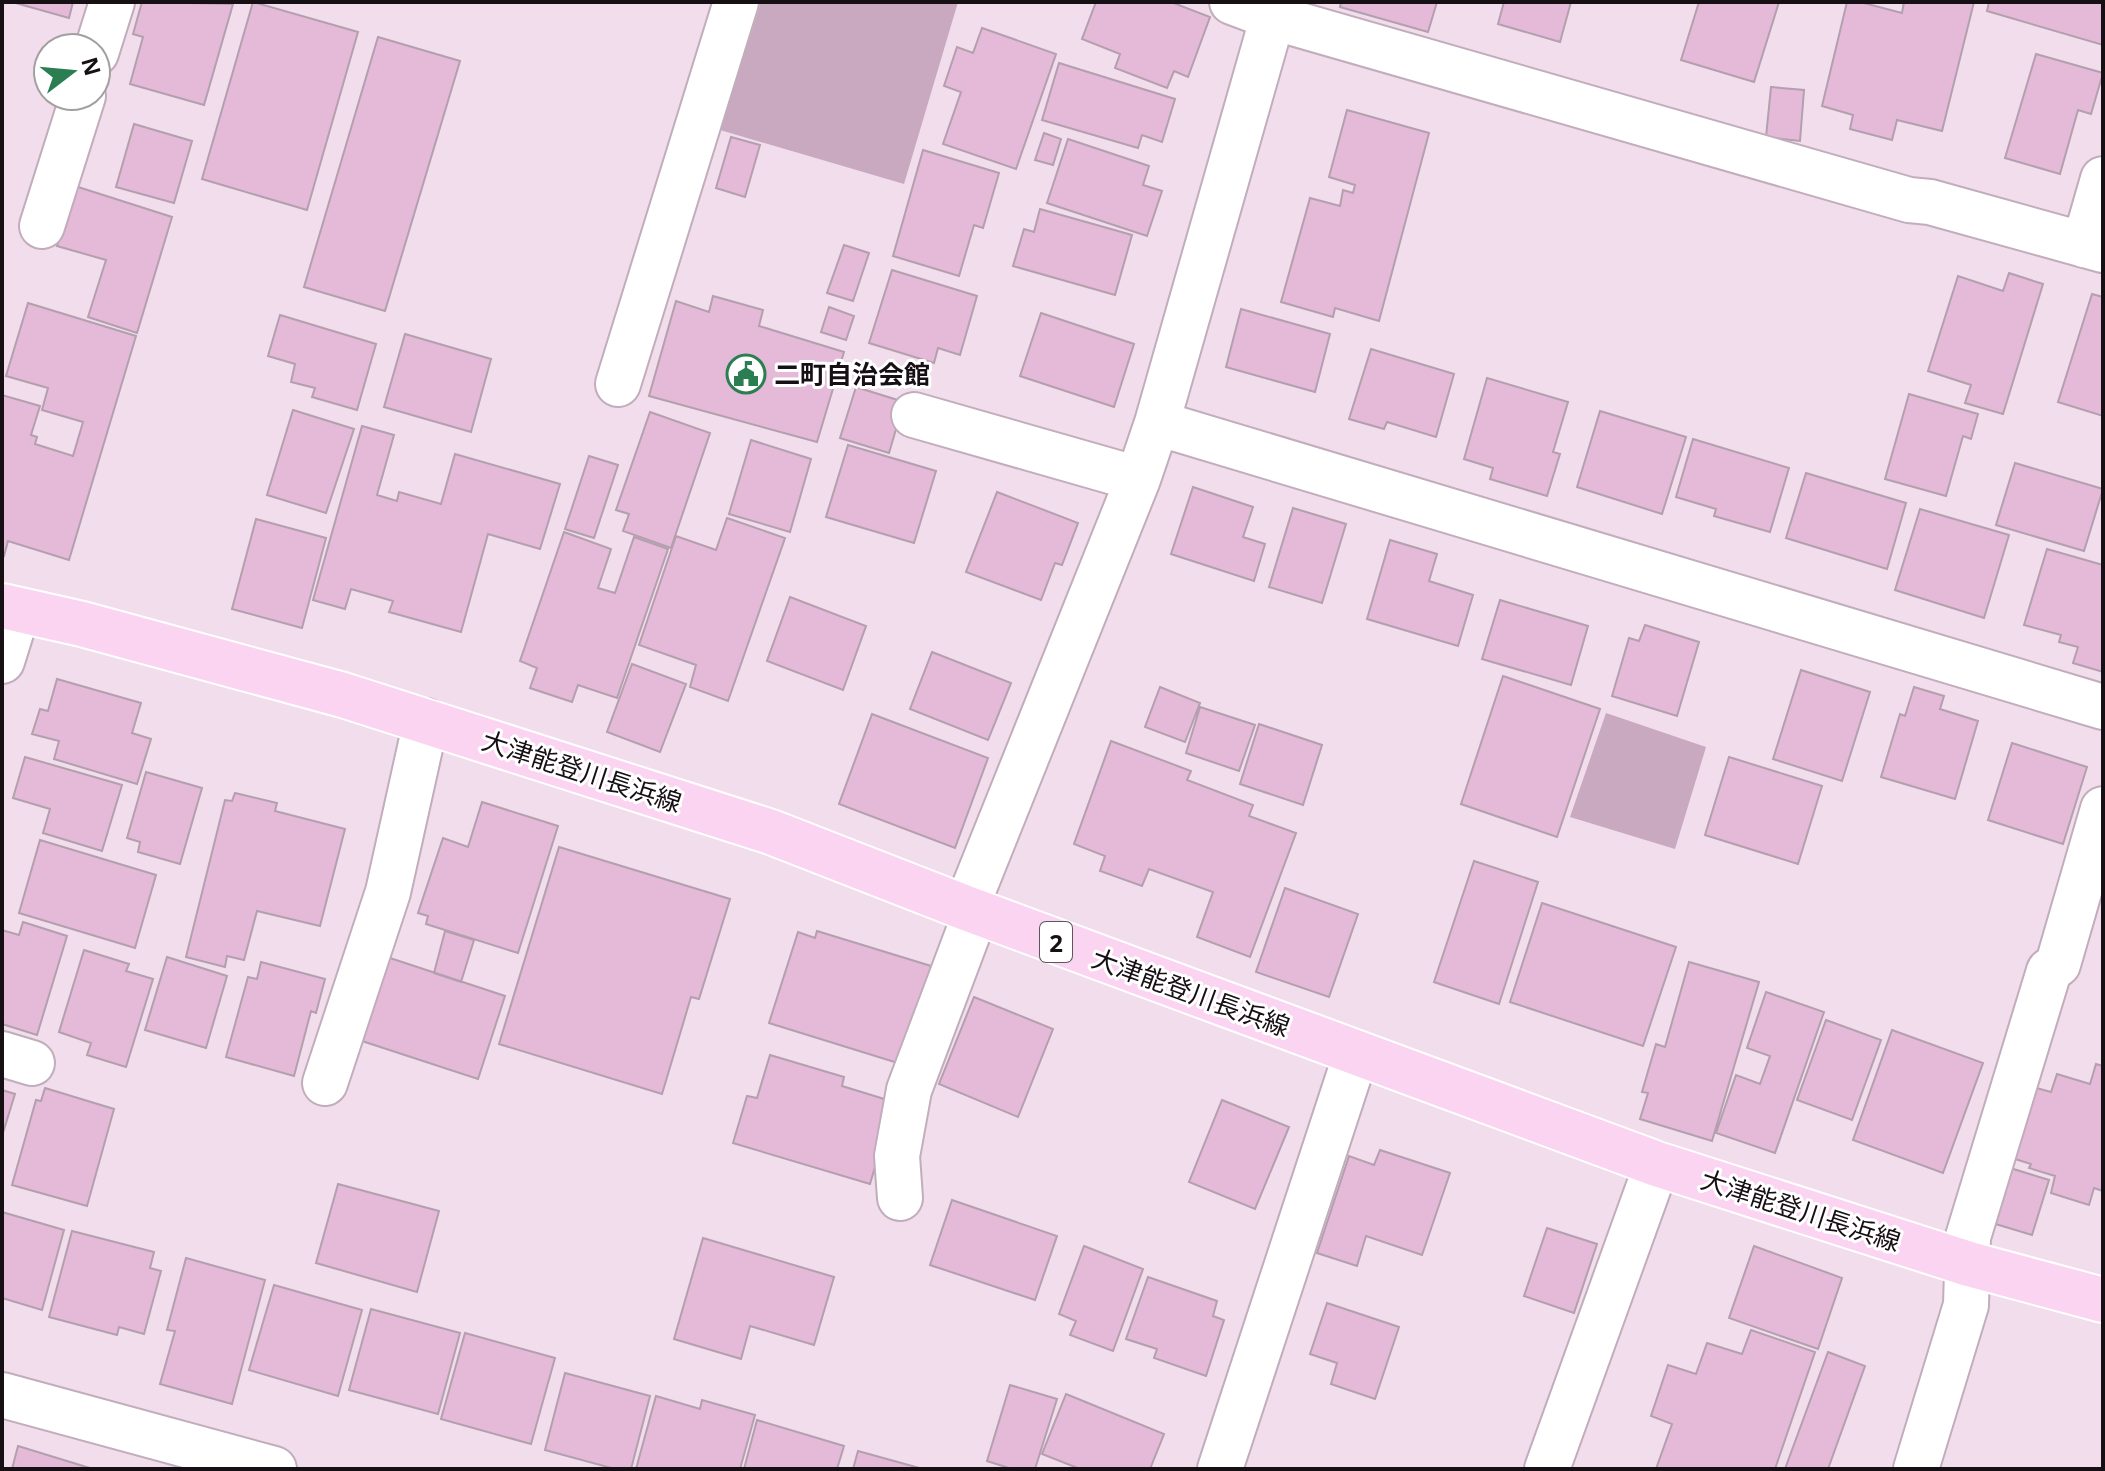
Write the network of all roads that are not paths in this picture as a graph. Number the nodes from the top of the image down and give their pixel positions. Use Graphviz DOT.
graph roads {
  1 [pos="112,2"];
  2 [pos="736,2"];
  3 [pos="1232,2"];
  4 [pos="1274,10"];
  5 [pos="103,32"];
  6 [pos="78,112"];
  7 [pos="2103,179"];
  8 [pos="42,226"];
  9 [pos="2094,248"];
  10 [pos="618,384"];
  11 [pos="914,415"];
  12 [pos="1157,423"];
  13 [pos="1138,479"];
  14 [pos="10,608"];
  15 [pos="2,661"];
  16 [pos="2103,707"];
  17 [pos="426,721"];
  18 [pos="2103,809"];
  19 [pos="971,910"];
  20 [pos="1356,1054"];
  21 [pos="325,1083"];
  22 [pos="1657,1164"];
  23 [pos="900,1198"];
  24 [pos="1969,1264"];
  25 [pos="2103,1300"];
  26 [pos="2,1395"];
  27 [pos="179,1457"];
  28 [pos="274,1469"];
  29 [pos="1220,1469"];
  30 [pos="1547,1469"];
  31 [pos="1916,1469"];
  1 -- 5 [label="street"];
  2 -- 10 [label="street"];
  3 -- 4 [label="street"];
  4 -- 9 [label="street"];
  4 -- 12 [label="street"];
  6 -- 8 [label="street"];
  7 -- 9 [label="street"];
  11 -- 13 [label="street"];
  12 -- 13 [label="street"];
  12 -- 16 [label="street"];
  13 -- 19 [label="street"];
  14 -- 15 [label="street"];
  14 -- 17 [label="main road, 大津能登川長浜線 / 2"];
  17 -- 19 [label="main road, 大津能登川長浜線 / 2"];
  17 -- 21 [label="street"];
  18 -- 24 [label="street"];
  19 -- 20 [label="main road, 大津能登川長浜線 / 2"];
  19 -- 23 [label="street"];
  20 -- 22 [label="main road, 大津能登川長浜線 / 2"];
  20 -- 29 [label="street"];
  22 -- 24 [label="main road, 大津能登川長浜線 / 2"];
  22 -- 30 [label="street"];
  24 -- 25 [label="main road, 大津能登川長浜線 / 2"];
  24 -- 31 [label="street"];
  26 -- 27 [label="street"];
  27 -- 28 [label="street"];
}
